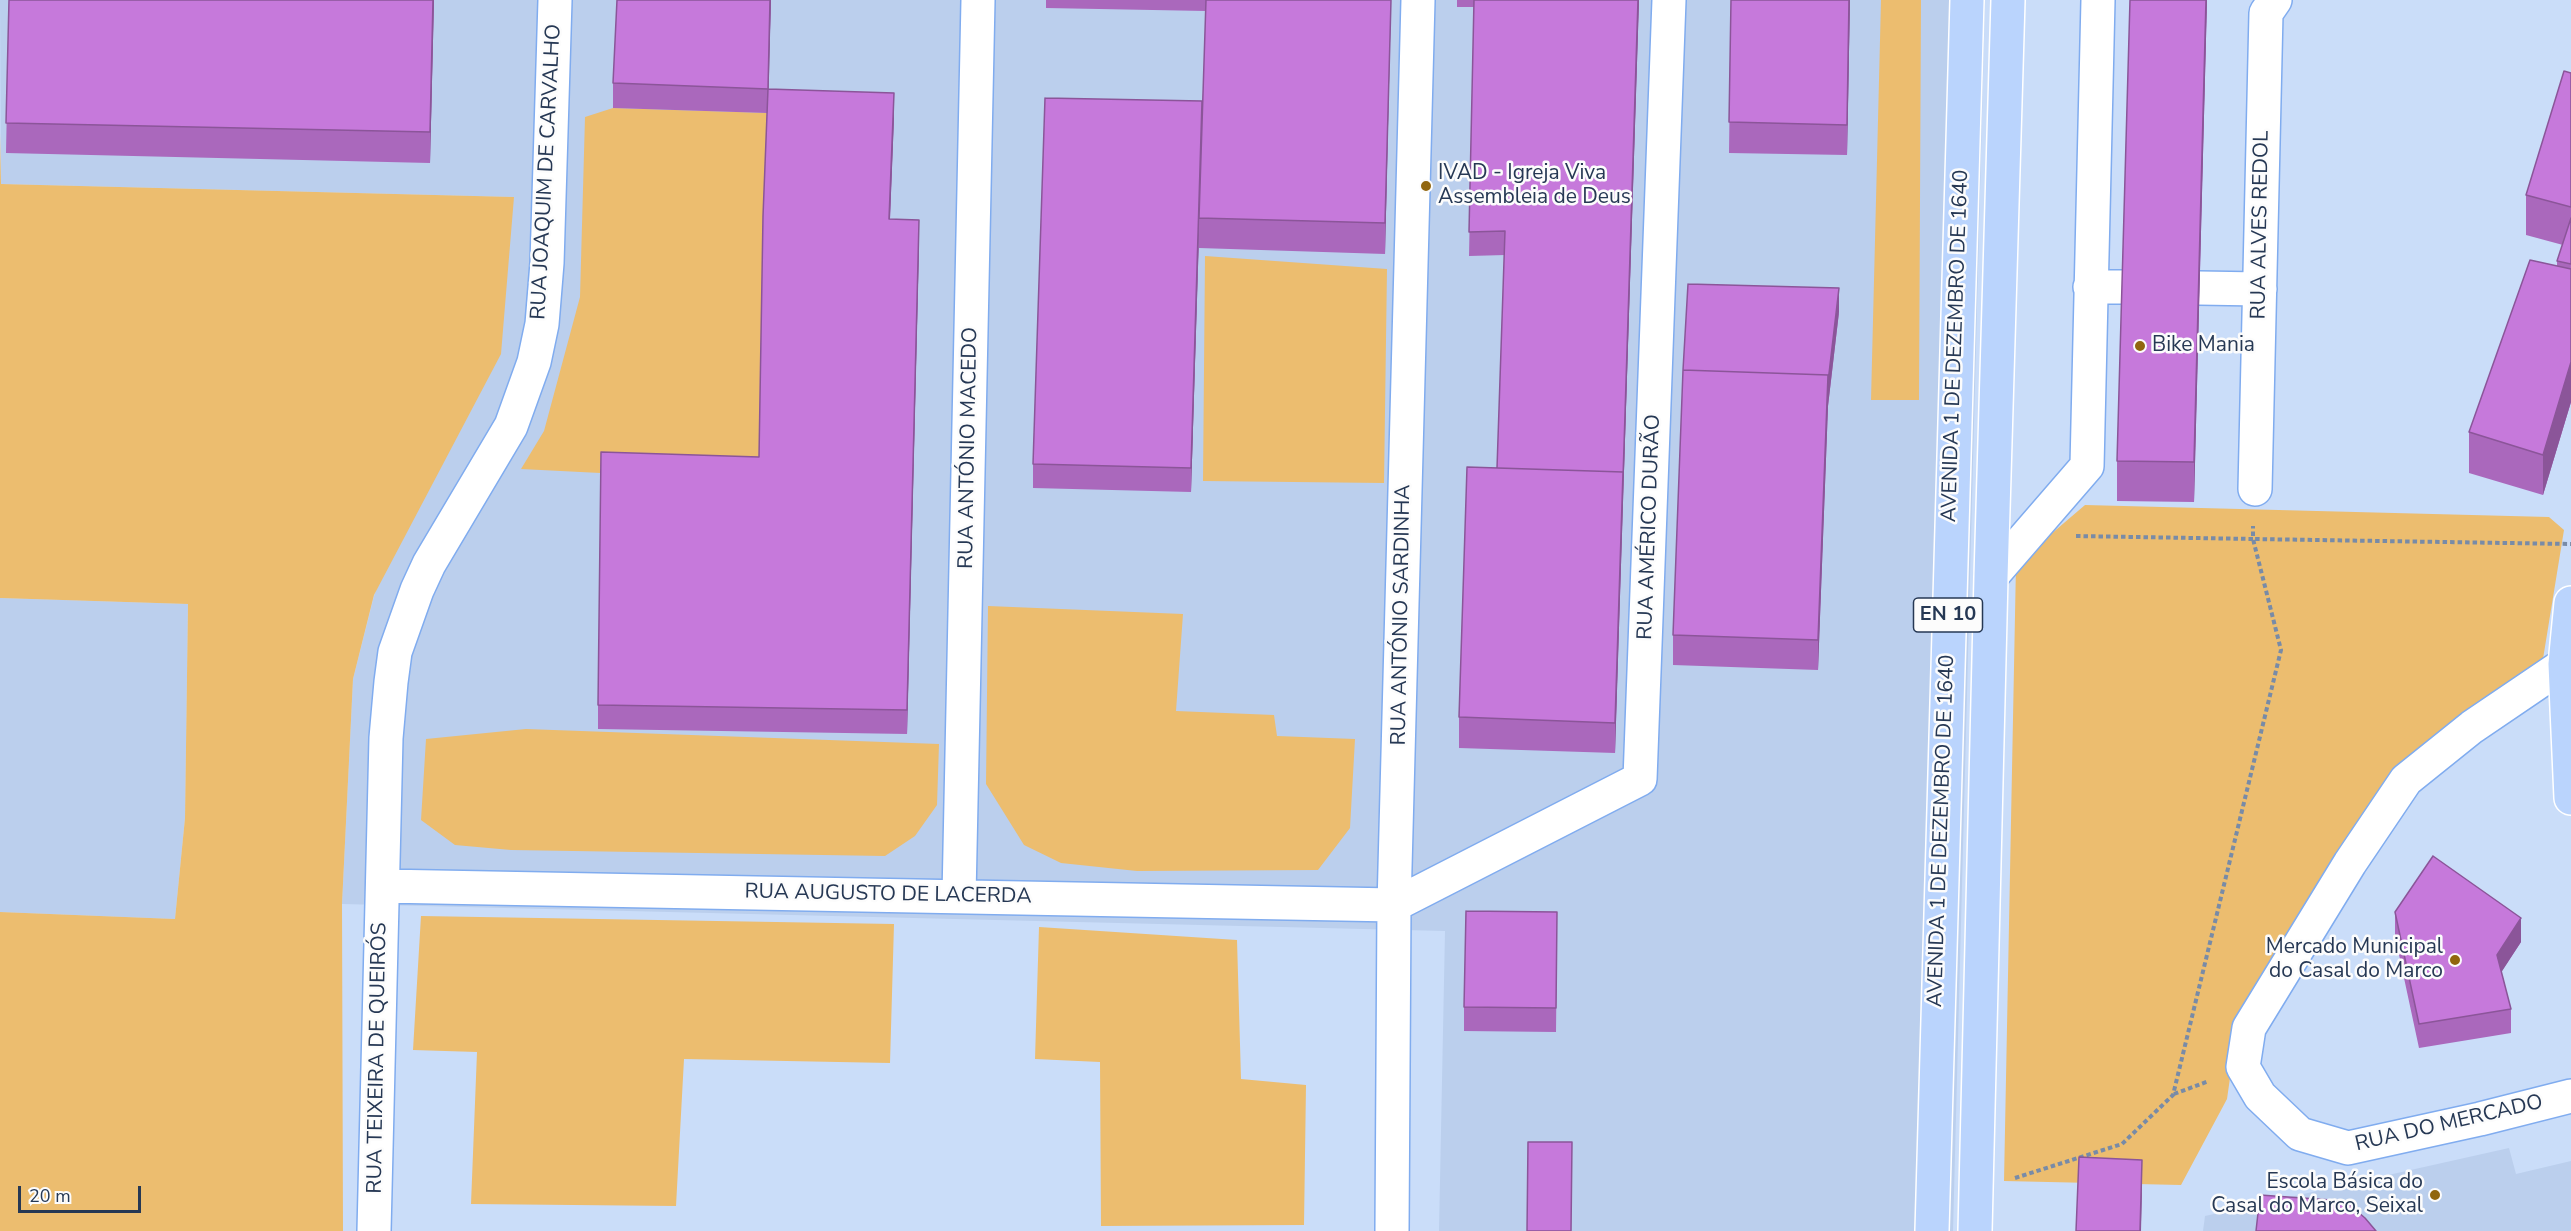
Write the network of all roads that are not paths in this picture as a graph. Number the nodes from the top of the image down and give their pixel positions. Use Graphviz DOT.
graph roads {
  1 [pos="555,0"];
  2 [pos="978,0"];
  3 [pos="1418,0"];
  4 [pos="1669,0"];
  5 [pos="1967,0"];
  6 [pos="2008,0"];
  7 [pos="2098,0"];
  8 [pos="2275,0"];
  9 [pos="2090,287"];
  10 [pos="2124,287"];
  11 [pos="2199,288"];
  12 [pos="2260,289"];
  13 [pos="2254,489"];
  14 [pos="1990,577"];
  15 [pos="2571,603"];
  16 [pos="2565,664"];
  17 [pos="2571,798"];
  18 [pos="382,886"];
  19 [pos="959,896"];
  20 [pos="1394,905"];
  21 [pos="2571,1096"];
  22 [pos="1933,1160"];
  23 [pos="374,1231"];
  24 [pos="1392,1231"];
  25 [pos="1918,1231"];
  26 [pos="1932,1231"];
  27 [pos="1975,1231"];
  1 -- 18 [label="street, RUA JOAQUIM DE CARVALHO"];
  2 -- 19 [label="street, RUA ANTÓNIO MACEDO"];
  3 -- 20 [label="street, RUA ANTÓNIO SARDINHA"];
  4 -- 20 [label="street, RUA AMÉRICO DURÃO"];
  5 -- 22 [label="main road, AVENIDA 1 DE DEZEMBRO DE 1640 / EN 10"];
  6 -- 14 [label="main road, AVENIDA 1 DE DEZEMBRO DE 1640 / EN 10"];
  7 -- 9 [label="street"];
  8 -- 12 [label="street, RUA ALVES REDOL"];
  9 -- 10 [label="street"];
  9 -- 14 [label="street"];
  11 -- 12 [label="street"];
  12 -- 13 [label="street, RUA ALVES REDOL"];
  14 -- 27 [label="main road, AVENIDA 1 DE DEZEMBRO DE 1640 / EN 10"];
  15 -- 16 [label="main road"];
  16 -- 17 [label="main road"];
  16 -- 21 [label="street, RUA DO MERCADO"];
  18 -- 19 [label="street, RUA AUGUSTO DE LACERDA"];
  18 -- 23 [label="street, RUA TEIXEIRA DE QUEIRÓS"];
  19 -- 20 [label="street, RUA AUGUSTO DE LACERDA"];
  20 -- 24 [label="street, RUA ANTÓNIO SARDINHA"];
  22 -- 25 [label="street"];
  22 -- 26 [label="main road, AVENIDA 1 DE DEZEMBRO DE 1640 / EN 10"];
}
